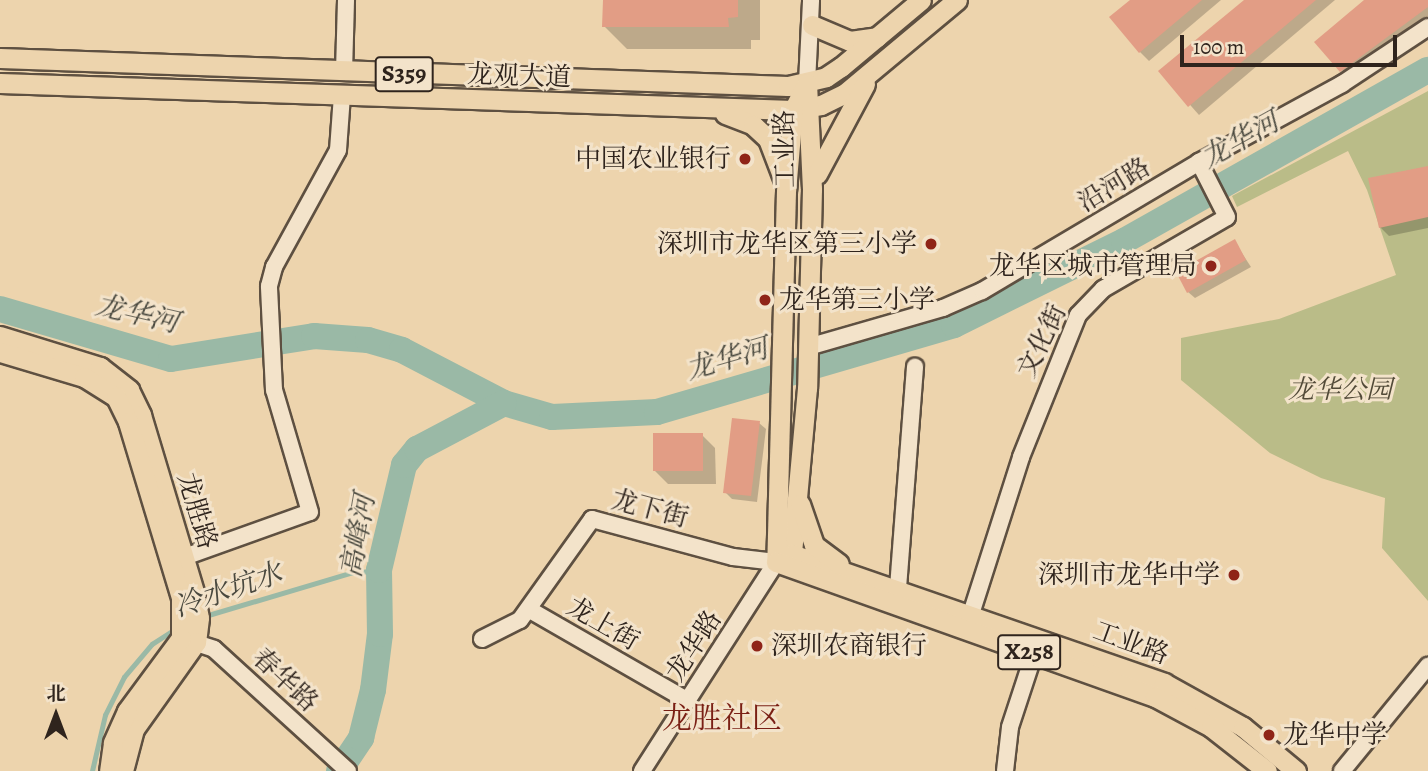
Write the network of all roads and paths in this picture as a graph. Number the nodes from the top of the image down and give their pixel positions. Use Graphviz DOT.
graph roads {
  1 [pos="346,0"];
  2 [pos="811,0"];
  3 [pos="921,0"];
  4 [pos="957,0"];
  5 [pos="812,25"];
  6 [pos="1428,27"];
  7 [pos="881,35"];
  8 [pos="0,58"];
  9 [pos="878,68"];
  10 [pos="344,72"];
  11 [pos="0,83"];
  12 [pos="807,83"];
  13 [pos="342,96"];
  14 [pos="701,108"];
  15 [pos="802,108"];
  16 [pos="1202,168"];
  17 [pos="812,189"];
  18 [pos="786,191"];
  19 [pos="0,336"];
  20 [pos="808,350"];
  21 [pos="0,352"];
  22 [pos="915,367"];
  23 [pos="799,491"];
  24 [pos="784,558"];
  25 [pos="177,559"];
  26 [pos="855,573"];
  27 [pos="898,588"];
  28 [pos="530,610"];
  29 [pos="971,614"];
  30 [pos="189,635"];
  31 [pos="482,639"];
  32 [pos="1034,654"];
  33 [pos="1428,666"];
  34 [pos="688,702"];
  35 [pos="342,766"];
  36 [pos="109,771"];
  37 [pos="123,771"];
  38 [pos="642,771"];
  39 [pos="1005,771"];
  40 [pos="1267,771"];
  41 [pos="1296,771"];
  42 [pos="1342,771"];
  1 -- 10 [label="street"];
  2 -- 5 [label="street"];
  3 -- 7 [label="main road, 龙观大道 / S359"];
  4 -- 9 [label="main road, 龙观大道 / S359"];
  5 -- 7 [label="main road"];
  5 -- 12 [label="street"];
  6 -- 16 [label="street, 沿河路"];
  7 -- 12 [label="main road, 龙观大道 / S359"];
  8 -- 10 [label="main road, 龙观大道 / S359"];
  9 -- 15 [label="main road, 龙观大道 / S359"];
  9 -- 17 [label="main road"];
  10 -- 12 [label="main road, 龙观大道 / S359"];
  11 -- 13 [label="main road, 龙观大道 / S359"];
  12 -- 15 [label="main road, 工业路"];
  13 -- 14 [label="main road, 龙观大道 / S359"];
  13 -- 25 [label="street"];
  14 -- 15 [label="main road, 龙观大道 / S359"];
  14 -- 18 [label="main road"];
  15 -- 17 [label="main road, 工业路"];
  15 -- 18 [label="main road, 工业路"];
  16 -- 20 [label="street, 沿河路"];
  16 -- 29 [label="street, 文化街"];
  17 -- 20 [label="main road, 工业路"];
  18 -- 24 [label="main road, 工业路"];
  19 -- 25 [label="main road, 龙胜路"];
  20 -- 23 [label="main road, 工业路"];
  21 -- 25 [label="main road, 龙胜路"];
  22 -- 27 [label="street"];
  23 -- 24 [label="main road, 工业路"];
  23 -- 26 [label="main road"];
  24 -- 26 [label="main road, 工业路 / X258"];
  24 -- 28 [label="street, 龙下街"];
  24 -- 32 [label="main road, 工业路 / X258"];
  24 -- 34 [label="street, 龙华路"];
  25 -- 30 [label="main road, 龙胜路"];
  26 -- 27 [label="main road, 工业路 / X258"];
  27 -- 29 [label="main road, 工业路 / X258"];
  28 -- 31 [label="street, 龙下街"];
  28 -- 34 [label="street, 龙上街"];
  29 -- 41 [label="main road, 工业路 / X258"];
  30 -- 35 [label="street, 春华路"];
  30 -- 36 [label="main road"];
  30 -- 37 [label="main road"];
  32 -- 39 [label="street"];
  32 -- 40 [label="main road, 工业路 / X258"];
  33 -- 42 [label="street"];
  34 -- 38 [label="street, 龙华路"];
}
